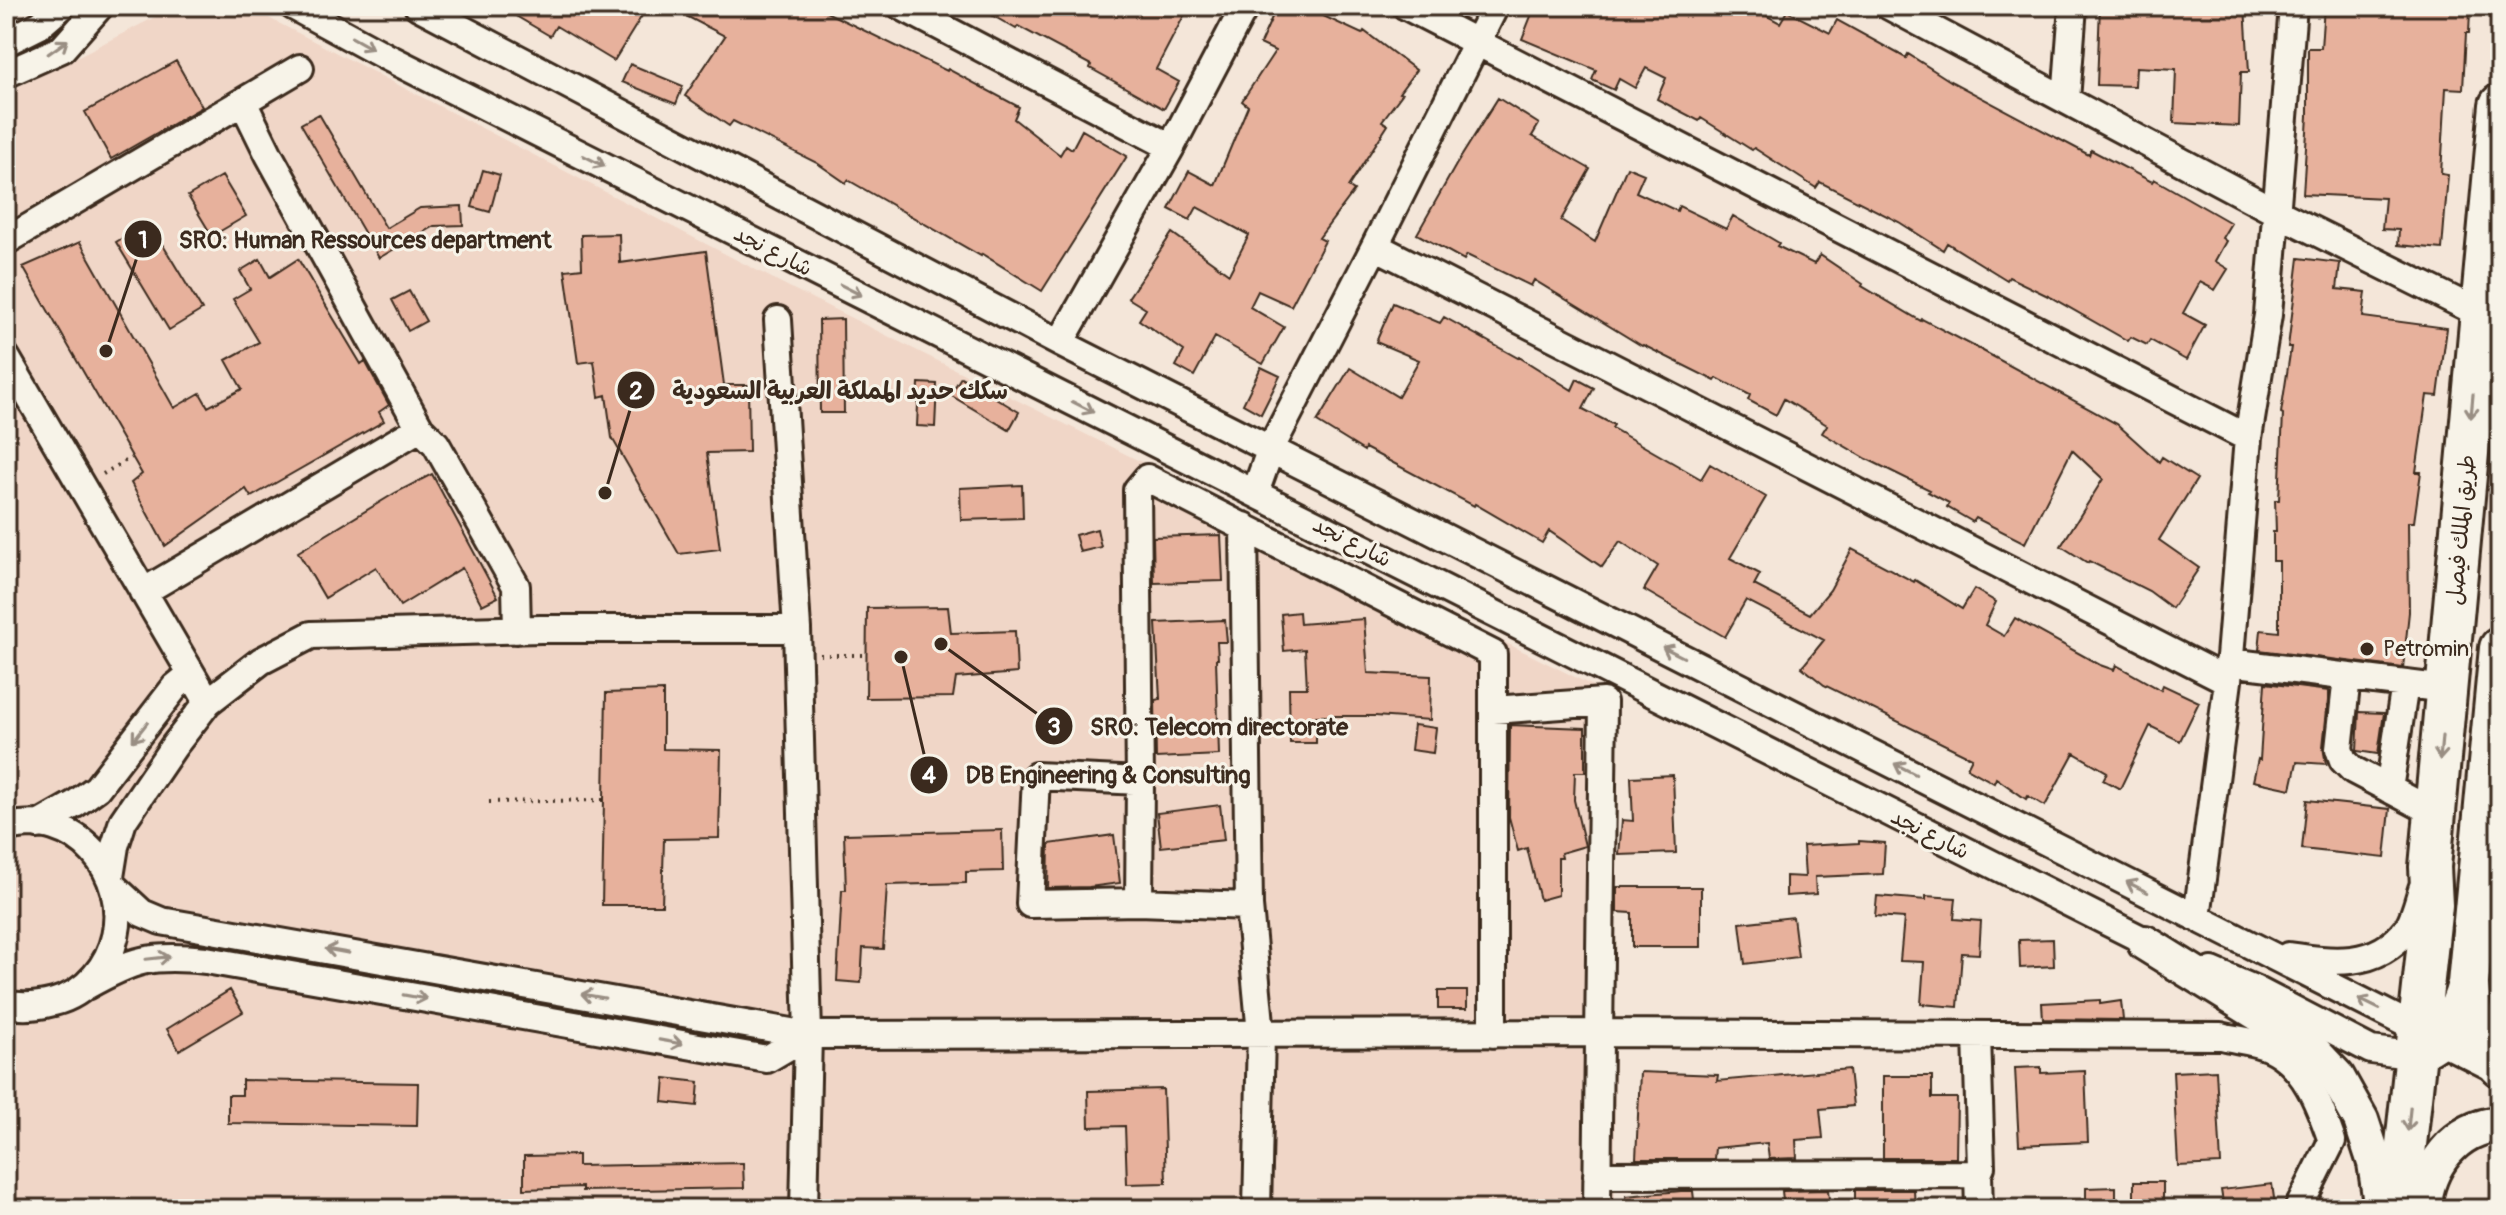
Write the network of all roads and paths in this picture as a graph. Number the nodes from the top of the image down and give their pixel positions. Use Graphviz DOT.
graph roads {
  1 [pos="62,6"];
  2 [pos="100,6"];
  3 [pos="293,6"];
  4 [pos="418,6"];
  5 [pos="901,6"];
  6 [pos="1245,6"];
  7 [pos="1406,6"];
  8 [pos="1495,6"];
  9 [pos="1889,6"];
  10 [pos="2073,6"];
  11 [pos="2293,6"];
  12 [pos="6,42"];
  13 [pos="1477,43"];
  14 [pos="300,68"];
  15 [pos="6,74"];
  16 [pos="2066,100"];
  17 [pos="243,102"];
  18 [pos="2500,105"];
  19 [pos="1171,147"];
  20 [pos="2276,212"];
  21 [pos="6,241"];
  22 [pos="1375,246"];
  23 [pos="2481,314"];
  24 [pos="778,320"];
  25 [pos="1060,343"];
  26 [pos="6,357"];
  27 [pos="420,428"];
  28 [pos="2248,438"];
  29 [pos="1271,448"];
  30 [pos="132,457"];
  31 [pos="81,486"];
  32 [pos="1255,493"];
  33 [pos="1244,526"];
  34 [pos="143,592"];
  35 [pos="517,630"];
  36 [pos="797,642"];
  37 [pos="2500,648"];
  38 [pos="866,655"];
  39 [pos="2228,672"];
  40 [pos="191,674"];
  41 [pos="2347,677"];
  42 [pos="2405,684"];
  43 [pos="2446,689"];
  44 [pos="208,702"];
  45 [pos="1493,710"];
  46 [pos="1140,781"];
  47 [pos="2389,789"];
  48 [pos="604,800"];
  49 [pos="489,802"];
  50 [pos="6,804"];
  51 [pos="2435,813"];
  52 [pos="23,825"];
  53 [pos="2430,867"];
  54 [pos="2490,873"];
  55 [pos="112,883"];
  56 [pos="1139,902"];
  57 [pos="1249,906"];
  58 [pos="2197,917"];
  59 [pos="2145,943"];
  60 [pos="2267,954"];
  61 [pos="2480,957"];
  62 [pos="86,986"];
  63 [pos="8,1005"];
  64 [pos="1599,1033"];
  65 [pos="1261,1034"];
  66 [pos="1493,1034"];
  67 [pos="808,1035"];
  68 [pos="1977,1035"];
  69 [pos="2425,1039"];
  70 [pos="2500,1068"];
  71 [pos="2500,1124"];
  72 [pos="1978,1174"];
  73 [pos="1597,1175"];
  74 [pos="804,1209"];
  75 [pos="1257,1209"];
  76 [pos="1597,1209"];
  77 [pos="1979,1209"];
  78 [pos="2298,1209"];
  79 [pos="2382,1209"];
  80 [pos="2399,1209"];
  81 [pos="2423,1209"];
  1 -- 12 [label="street"];
  15 -- 2 [label="street, one-way"];
  3 -- 32 [label="street, شارع نجد, one-way"];
  4 -- 25 [label="street"];
  5 -- 19 [label="street"];
  6 -- 19 [label="street"];
  7 -- 13 [label="street"];
  8 -- 13 [label="street"];
  9 -- 16 [label="street"];
  10 -- 16 [label="street"];
  11 -- 20 [label="street"];
  13 -- 22 [label="street"];
  13 -- 28 [label="street"];
  14 -- 17 [label="street"];
  16 -- 20 [label="street"];
  17 -- 21 [label="street"];
  17 -- 27 [label="street"];
  18 -- 23 [label="highway, طريق الملك فيصل"];
  19 -- 25 [label="street"];
  20 -- 23 [label="street"];
  20 -- 28 [label="street"];
  22 -- 29 [label="street"];
  22 -- 39 [label="street"];
  23 -- 43 [label="highway, طريق الملك فيصل, one-way"];
  24 -- 36 [label="street"];
  25 -- 29 [label="street"];
  26 -- 31 [label="street"];
  27 -- 34 [label="street"];
  27 -- 35 [label="street"];
  28 -- 39 [label="street"];
  29 -- 32 [label="street"];
  58 -- 29 [label="street, one-way"];
  30 -- 31 [label="path"];
  31 -- 34 [label="street"];
  32 -- 59 [label="street, شارع نجد"];
  33 -- 45 [label="street"];
  33 -- 46 [label="street"];
  33 -- 57 [label="street"];
  34 -- 40 [label="street"];
  35 -- 36 [label="street"];
  35 -- 44 [label="street"];
  36 -- 38 [label="path"];
  36 -- 67 [label="street"];
  37 -- 54 [label="highway, طريق الملك فيصل"];
  39 -- 41 [label="street"];
  39 -- 58 [label="street"];
  40 -- 44 [label="street"];
  40 -- 52 [label="street, one-way"];
  41 -- 42 [label="street"];
  41 -- 47 [label="street"];
  42 -- 43 [label="street"];
  42 -- 47 [label="street"];
  43 -- 51 [label="highway, طريق الملك فيصل, one-way"];
  44 -- 55 [label="street"];
  45 -- 64 [label="street"];
  45 -- 66 [label="street"];
  46 -- 56 [label="street"];
  46 -- 56 [label="street"];
  47 -- 51 [label="street"];
  48 -- 49 [label="path"];
  50 -- 52 [label="street"];
  51 -- 53 [label="highway, طريق الملك فيصل"];
  52 -- 55 [label="street"];
  53 -- 60 [label="street"];
  53 -- 69 [label="highway, طريق الملك فيصل"];
  54 -- 61 [label="highway, طريق الملك فيصل"];
  55 -- 62 [label="street"];
  67 -- 55 [label="street, one-way"];
  56 -- 57 [label="street"];
  57 -- 65 [label="street"];
  58 -- 60 [label="street"];
  59 -- 69 [label="street, شارع نجد"];
  59 -- 79 [label="main road"];
  69 -- 60 [label="street, one-way"];
  61 -- 69 [label="highway, طريق الملك فيصل"];
  61 -- 70 [label="highway"];
  62 -- 63 [label="street"];
  62 -- 67 [label="street, one-way"];
  64 -- 66 [label="street"];
  64 -- 68 [label="street"];
  64 -- 73 [label="street"];
  65 -- 66 [label="street"];
  65 -- 67 [label="street"];
  65 -- 75 [label="street"];
  67 -- 74 [label="street"];
  68 -- 72 [label="street"];
  68 -- 78 [label="street"];
  69 -- 70 [label="street"];
  69 -- 80 [label="highway, طريق الملك فيصل, one-way"];
  71 -- 81 [label="main road"];
  72 -- 73 [label="street"];
  72 -- 77 [label="street"];
  73 -- 76 [label="street"];
}
